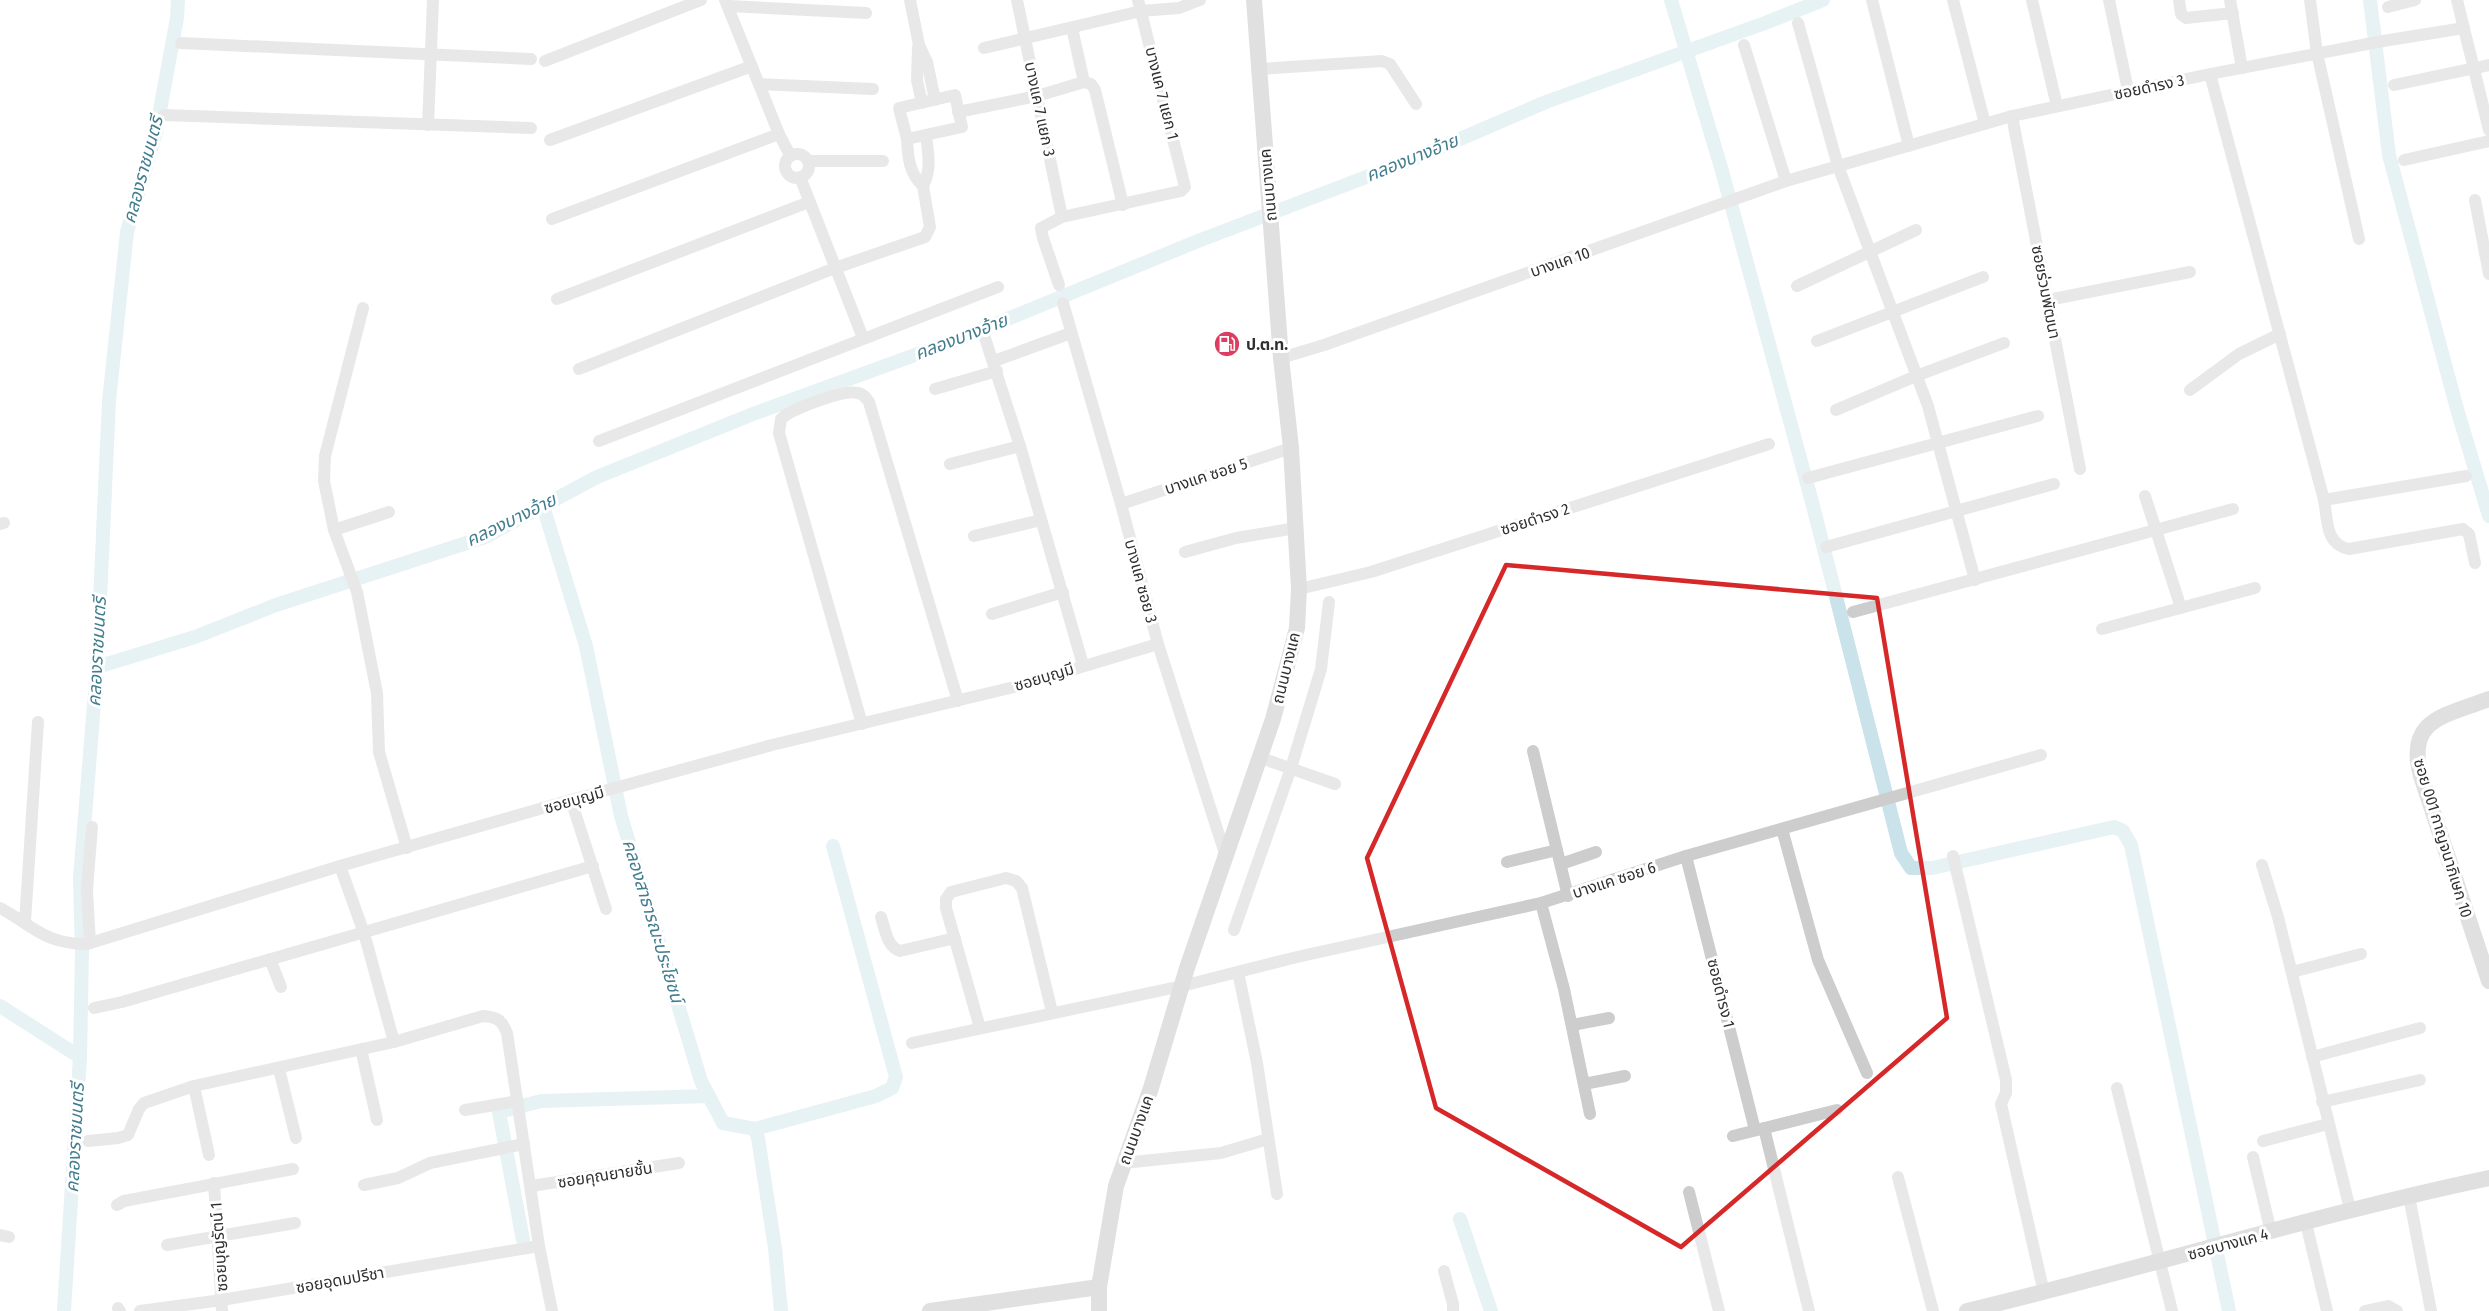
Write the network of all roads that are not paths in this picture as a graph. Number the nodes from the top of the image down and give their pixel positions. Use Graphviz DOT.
graph roads {
  1 [pos="433,0"];
  2 [pos="701,0"];
  3 [pos="910,0"];
  4 [pos="1017,0"];
  5 [pos="1200,0"];
  6 [pos="1254,0"];
  7 [pos="1872,0"];
  8 [pos="1953,0"];
  9 [pos="2032,0"];
  10 [pos="2109,0"];
  11 [pos="2179,0"];
  12 [pos="2230,0"];
  13 [pos="2310,0"];
  14 [pos="2415,0"];
  15 [pos="2457,0"];
  16 [pos="727,3"];
  17 [pos="1140,5"];
  18 [pos="2388,7"];
  19 [pos="866,13"];
  20 [pos="2233,13"];
  21 [pos="1798,22"];
  22 [pos="1072,28"];
  23 [pos="2464,28"];
  24 [pos="1025,39"];
  25 [pos="181,43"];
  26 [pos="919,45"];
  27 [pos="1744,45"];
  28 [pos="984,48"];
  29 [pos="2317,53"];
  30 [pos="431,56"];
  31 [pos="531,59"];
  32 [pos="545,61"];
  33 [pos="2489,65"];
  34 [pos="752,66"];
  35 [pos="2242,68"];
  36 [pos="2475,68"];
  37 [pos="1260,69"];
  38 [pos="2210,74"];
  39 [pos="1084,82"];
  40 [pos="759,84"];
  41 [pos="2394,85"];
  42 [pos="873,89"];
  43 [pos="2128,90"];
  44 [pos="1037,96"];
  45 [pos="935,100"];
  46 [pos="922,103"];
  47 [pos="1416,104"];
  48 [pos="2057,106"];
  49 [pos="958,112"];
  50 [pos="164,115"];
  51 [pos="2012,116"];
  52 [pos="1985,124"];
  53 [pos="428,125"];
  54 [pos="531,128"];
  55 [pos="2489,130"];
  56 [pos="779,134"];
  57 [pos="926,135"];
  58 [pos="907,139"];
  59 [pos="550,140"];
  60 [pos="2489,141"];
  61 [pos="1909,146"];
  62 [pos="790,155"];
  63 [pos="2403,160"];
  64 [pos="808,161"];
  65 [pos="883,161"];
  66 [pos="1838,166"];
  67 [pos="800,177"];
  68 [pos="1786,181"];
  69 [pos="923,186"];
  70 [pos="2475,200"];
  71 [pos="809,202"];
  72 [pos="1123,205"];
  73 [pos="1062,217"];
  74 [pos="552,219"];
  75 [pos="1917,230"];
  76 [pos="2359,239"];
  77 [pos="1870,251"];
  78 [pos="2487,256"];
  79 [pos="835,268"];
  80 [pos="2190,272"];
  81 [pos="2489,274"];
  82 [pos="1983,277"];
  83 [pos="1059,285"];
  84 [pos="1797,286"];
  85 [pos="998,287"];
  86 [pos="557,299"];
  87 [pos="2048,300"];
  88 [pos="1063,303"];
  89 [pos="363,308"];
  90 [pos="1893,313"];
  91 [pos="1071,333"];
  92 [pos="2280,334"];
  93 [pos="863,338"];
  94 [pos="985,338"];
  95 [pos="1817,341"];
  96 [pos="2004,343"];
  97 [pos="1281,358"];
  98 [pos="995,366"];
  99 [pos="579,369"];
  100 [pos="1916,376"];
  101 [pos="935,389"];
  102 [pos="2190,390"];
  103 [pos="1836,410"];
  104 [pos="2038,416"];
  105 [pos="599,441"];
  106 [pos="1938,443"];
  107 [pos="1770,444"];
  108 [pos="1020,446"];
  109 [pos="1292,448"];
  110 [pos="950,464"];
  111 [pos="2080,469"];
  112 [pos="2466,476"];
  113 [pos="1808,478"];
  114 [pos="2054,484"];
  115 [pos="2145,496"];
  116 [pos="2324,500"];
  117 [pos="1121,504"];
  118 [pos="2233,509"];
  119 [pos="1956,511"];
  120 [pos="389,512"];
  121 [pos="1041,520"];
  122 [pos="1296,528"];
  123 [pos="334,530"];
  124 [pos="2156,530"];
  125 [pos="974,536"];
  126 [pos="1826,547"];
  127 [pos="1185,552"];
  128 [pos="2475,563"];
  129 [pos="1975,580"];
  130 [pos="2255,588"];
  131 [pos="1299,589"];
  132 [pos="1063,592"];
  133 [pos="1329,602"];
  134 [pos="2181,608"];
  135 [pos="1853,612"];
  136 [pos="992,614"];
  137 [pos="2102,629"];
  138 [pos="1158,644"];
  139 [pos="1083,665"];
  140 [pos="2489,699"];
  141 [pos="958,701"];
  142 [pos="38,722"];
  143 [pos="862,724"];
  144 [pos="1533,752"];
  145 [pos="2041,755"];
  146 [pos="1261,758"];
  147 [pos="1291,768"];
  148 [pos="1335,784"];
  149 [pos="571,800"];
  150 [pos="92,827"];
  151 [pos="1782,829"];
  152 [pos="407,848"];
  153 [pos="1557,850"];
  154 [pos="1596,852"];
  155 [pos="1686,856"];
  156 [pos="1953,856"];
  157 [pos="1226,858"];
  158 [pos="1507,862"];
  159 [pos="1561,864"];
  160 [pos="2262,865"];
  161 [pos="340,866"];
  162 [pos="593,866"];
  163 [pos="1568,896"];
  164 [pos="1541,903"];
  165 [pos="0,908"];
  166 [pos="606,909"];
  167 [pos="881,917"];
  168 [pos="25,922"];
  169 [pos="1234,930"];
  170 [pos="364,933"];
  171 [pos="955,938"];
  172 [pos="89,944"];
  173 [pos="2361,954"];
  174 [pos="270,959"];
  175 [pos="1238,972"];
  176 [pos="2292,972"];
  177 [pos="2489,981"];
  178 [pos="1182,986"];
  179 [pos="281,987"];
  180 [pos="94,1008"];
  181 [pos="1052,1012"];
  182 [pos="1609,1018"];
  183 [pos="1572,1026"];
  184 [pos="980,1028"];
  185 [pos="2420,1028"];
  186 [pos="394,1042"];
  187 [pos="912,1043"];
  188 [pos="361,1049"];
  189 [pos="2312,1057"];
  190 [pos="279,1069"];
  191 [pos="1868,1073"];
  192 [pos="1625,1076"];
  193 [pos="2420,1080"];
  194 [pos="1584,1084"];
  195 [pos="194,1086"];
  196 [pos="2117,1088"];
  197 [pos="518,1101"];
  198 [pos="2322,1102"];
  199 [pos="465,1110"];
  200 [pos="1837,1110"];
  201 [pos="1590,1113"];
  202 [pos="377,1120"];
  203 [pos="2328,1124"];
  204 [pos="1760,1129"];
  205 [pos="1733,1136"];
  206 [pos="296,1138"];
  207 [pos="1268,1139"];
  208 [pos="88,1141"];
  209 [pos="2263,1141"];
  210 [pos="524,1144"];
  211 [pos="209,1155"];
  212 [pos="2253,1157"];
  213 [pos="678,1163"];
  214 [pos="1123,1163"];
  215 [pos="293,1169"];
  216 [pos="1898,1176"];
  217 [pos="2489,1178"];
  218 [pos="214,1183"];
  219 [pos="364,1185"];
  220 [pos="531,1186"];
  221 [pos="1689,1192"];
  222 [pos="1276,1194"];
  223 [pos="2409,1196"];
  224 [pos="117,1205"];
  225 [pos="2350,1209"];
  226 [pos="2306,1223"];
  227 [pos="295,1224"];
  228 [pos="2271,1232"];
  229 [pos="217,1238"];
  230 [pos="167,1245"];
  231 [pos="539,1246"];
  232 [pos="2159,1262"];
  233 [pos="1444,1271"];
  234 [pos="1099,1287"];
  235 [pos="2044,1293"];
  236 [pos="222,1306"];
  237 [pos="140,1311"];
  238 [pos="552,1311"];
  239 [pos="930,1311"];
  240 [pos="1099,1311"];
  241 [pos="1453,1311"];
  242 [pos="1719,1311"];
  243 [pos="1809,1311"];
  244 [pos="1933,1311"];
  245 [pos="1967,1311"];
  246 [pos="2172,1311"];
  247 [pos="2327,1311"];
  248 [pos="2365,1311"];
  249 [pos="2397,1311"];
  250 [pos="2432,1311"];
  1 -- 30 [label="street"];
  2 -- 32 [label="street"];
  3 -- 26 [label="street"];
  4 -- 24 [label="street, บางแค 7 แยก 3"];
  5 -- 17 [label="street"];
  6 -- 37 [label="main road, ถนนบางแค"];
  7 -- 61 [label="street"];
  8 -- 52 [label="street"];
  9 -- 48 [label="street"];
  10 -- 43 [label="street"];
  11 -- 20 [label="street"];
  12 -- 20 [label="street"];
  13 -- 29 [label="street"];
  14 -- 18 [label="street"];
  15 -- 23 [label="street"];
  16 -- 19 [label="street"];
  16 -- 34 [label="street"];
  17 -- 22 [label="street"];
  17 -- 72 [label="street, บางแค 7 แยก 1"];
  20 -- 35 [label="street"];
  21 -- 66 [label="street"];
  22 -- 24 [label="street"];
  22 -- 39 [label="street"];
  23 -- 29 [label="street, ซอยดำรง 3"];
  23 -- 36 [label="street"];
  24 -- 28 [label="street"];
  24 -- 44 [label="street, บางแค 7 แยก 3"];
  25 -- 30 [label="street"];
  26 -- 45 [label="street"];
  26 -- 46 [label="street"];
  27 -- 68 [label="street"];
  29 -- 35 [label="street, ซอยดำรง 3"];
  29 -- 76 [label="street"];
  30 -- 31 [label="street"];
  30 -- 53 [label="street"];
  33 -- 36 [label="street"];
  34 -- 40 [label="street"];
  34 -- 59 [label="street"];
  35 -- 38 [label="street, ซอยดำรง 3"];
  36 -- 41 [label="street"];
  36 -- 55 [label="street"];
  37 -- 47 [label="street"];
  37 -- 97 [label="main road, ถนนบางแค"];
  38 -- 43 [label="street, ซอยดำรง 3"];
  38 -- 92 [label="street"];
  39 -- 44 [label="street"];
  39 -- 72 [label="street"];
  40 -- 42 [label="street"];
  40 -- 56 [label="street"];
  43 -- 48 [label="street, ซอยดำรง 3"];
  44 -- 49 [label="street"];
  44 -- 73 [label="street, บางแค 7 แยก 3"];
  45 -- 46 [label="street"];
  45 -- 49 [label="street"];
  46 -- 58 [label="street"];
  48 -- 51 [label="street, ซอยดำรง 3"];
  49 -- 57 [label="street"];
  50 -- 53 [label="street"];
  51 -- 52 [label="street, ซอยดำรง 3"];
  51 -- 87 [label="street, ซอยร่วมพัฒนา"];
  52 -- 61 [label="street, ซอยดำรง 3"];
  53 -- 54 [label="street"];
  56 -- 62 [label="street"];
  56 -- 74 [label="street"];
  57 -- 58 [label="street"];
  57 -- 69 [label="street"];
  58 -- 69 [label="street"];
  60 -- 63 [label="street"];
  61 -- 66 [label="street, ซอยดำรง 3"];
  62 -- 64 [label="street"];
  62 -- 67 [label="street"];
  64 -- 65 [label="street"];
  64 -- 67 [label="street"];
  66 -- 68 [label="street, บางแค 10"];
  66 -- 77 [label="street"];
  67 -- 71 [label="street"];
  68 -- 97 [label="street, บางแค 10"];
  69 -- 79 [label="street"];
  70 -- 78 [label="street"];
  71 -- 79 [label="street"];
  71 -- 86 [label="street"];
  72 -- 73 [label="street"];
  73 -- 83 [label="street"];
  75 -- 77 [label="street"];
  77 -- 84 [label="street"];
  77 -- 90 [label="street"];
  78 -- 81 [label="street"];
  79 -- 93 [label="street"];
  79 -- 99 [label="street"];
  80 -- 87 [label="street"];
  82 -- 90 [label="street"];
  85 -- 93 [label="street"];
  87 -- 111 [label="street, ซอยร่วมพัฒนา"];
  88 -- 91 [label="street, บางแค ซอย 3"];
  89 -- 123 [label="street"];
  90 -- 95 [label="street"];
  90 -- 100 [label="street"];
  91 -- 98 [label="street"];
  91 -- 117 [label="street, บางแค ซอย 3"];
  92 -- 102 [label="street"];
  92 -- 116 [label="street"];
  93 -- 105 [label="street"];
  94 -- 98 [label="street"];
  96 -- 100 [label="street"];
  97 -- 109 [label="main road, ถนนบางแค"];
  98 -- 101 [label="street"];
  98 -- 108 [label="street"];
  100 -- 103 [label="street"];
  100 -- 106 [label="street"];
  104 -- 106 [label="street"];
  106 -- 113 [label="street"];
  106 -- 119 [label="street"];
  107 -- 131 [label="street, ซอยดำรง 2"];
  108 -- 110 [label="street"];
  108 -- 121 [label="street"];
  109 -- 117 [label="street, บางแค ซอย 5"];
  109 -- 122 [label="main road, ถนนบางแค"];
  112 -- 116 [label="street"];
  114 -- 119 [label="street"];
  115 -- 124 [label="street"];
  116 -- 128 [label="street"];
  117 -- 138 [label="street, บางแค ซอย 3"];
  118 -- 124 [label="street"];
  119 -- 126 [label="street"];
  119 -- 129 [label="street"];
  120 -- 123 [label="street"];
  121 -- 125 [label="street"];
  121 -- 132 [label="street"];
  122 -- 127 [label="street"];
  122 -- 131 [label="main road, ถนนบางแค"];
  123 -- 152 [label="street"];
  124 -- 129 [label="street"];
  124 -- 134 [label="street"];
  129 -- 135 [label="street"];
  130 -- 134 [label="street"];
  131 -- 146 [label="main road, ถนนบางแค"];
  132 -- 136 [label="street"];
  132 -- 139 [label="street"];
  133 -- 147 [label="street"];
  134 -- 137 [label="street"];
  138 -- 139 [label="street, ซอยบุญมี"];
  138 -- 157 [label="street, บางแค ซอย 3"];
  139 -- 141 [label="street, ซอยบุญมี"];
  140 -- 177 [label="main road, ซอย 001 กาญจนาภิเษก 10"];
  141 -- 143 [label="street, ซอยบุญมี"];
  141 -- 143 [label="street"];
  142 -- 168 [label="street"];
  143 -- 149 [label="street, ซอยบุญมี"];
  144 -- 153 [label="street"];
  145 -- 151 [label="street, บางแค ซอย 6"];
  146 -- 147 [label="street"];
  146 -- 157 [label="main road, ถนนบางแค"];
  147 -- 148 [label="street"];
  147 -- 169 [label="street"];
  149 -- 152 [label="street, ซอยบุญมี"];
  149 -- 162 [label="street"];
  150 -- 172 [label="street"];
  151 -- 155 [label="street, บางแค ซอย 6"];
  151 -- 191 [label="street"];
  152 -- 161 [label="street, ซอยบุญมี"];
  153 -- 158 [label="street"];
  153 -- 159 [label="street"];
  154 -- 159 [label="street"];
  155 -- 163 [label="street, บางแค ซอย 6"];
  155 -- 204 [label="street, ซอยดำรง 1"];
  156 -- 235 [label="street"];
  157 -- 178 [label="main road, ถนนบางแค"];
  159 -- 163 [label="street"];
  160 -- 176 [label="street"];
  161 -- 170 [label="street"];
  161 -- 172 [label="street, ซอยบุญมี"];
  162 -- 166 [label="street"];
  162 -- 170 [label="street"];
  163 -- 164 [label="street, บางแค ซอย 6"];
  164 -- 175 [label="street, บางแค ซอย 6"];
  164 -- 183 [label="street"];
  165 -- 168 [label="street, ซอยบุญมี"];
  167 -- 171 [label="street"];
  168 -- 172 [label="street, ซอยบุญมี"];
  170 -- 174 [label="street"];
  170 -- 186 [label="street"];
  171 -- 181 [label="street"];
  171 -- 184 [label="street"];
  173 -- 176 [label="street"];
  174 -- 179 [label="street"];
  174 -- 180 [label="street"];
  175 -- 178 [label="street, บางแค ซอย 6"];
  175 -- 207 [label="street"];
  176 -- 189 [label="street"];
  178 -- 181 [label="street, บางแค ซอย 6"];
  178 -- 214 [label="main road, ถนนบางแค"];
  181 -- 184 [label="street, บางแค ซอย 6"];
  182 -- 183 [label="street"];
  183 -- 194 [label="street"];
  184 -- 187 [label="street, บางแค ซอย 6"];
  185 -- 189 [label="street"];
  186 -- 188 [label="street"];
  186 -- 197 [label="street"];
  188 -- 190 [label="street"];
  188 -- 202 [label="street"];
  189 -- 198 [label="street"];
  190 -- 195 [label="street"];
  190 -- 206 [label="street"];
  192 -- 194 [label="street"];
  193 -- 198 [label="street"];
  194 -- 201 [label="street"];
  195 -- 208 [label="street"];
  195 -- 211 [label="street"];
  196 -- 232 [label="street"];
  197 -- 199 [label="street"];
  197 -- 210 [label="street"];
  198 -- 203 [label="street"];
  200 -- 204 [label="street"];
  203 -- 209 [label="street"];
  203 -- 225 [label="street"];
  204 -- 205 [label="street"];
  204 -- 243 [label="street, ซอยดำรง 1"];
  207 -- 214 [label="street"];
  207 -- 222 [label="street"];
  210 -- 219 [label="street"];
  210 -- 220 [label="street"];
  212 -- 228 [label="street"];
  213 -- 220 [label="street, ซอยคุณยายชั้น"];
  214 -- 234 [label="main road, ถนนบางแค"];
  215 -- 218 [label="street"];
  216 -- 244 [label="street"];
  217 -- 223 [label="main road, ซอยบางแค 4"];
  218 -- 224 [label="street"];
  218 -- 229 [label="street, ซอยบุญรัตน์ 1"];
  220 -- 231 [label="street"];
  221 -- 242 [label="street"];
  223 -- 225 [label="main road, ซอยบางแค 4"];
  223 -- 250 [label="street"];
  225 -- 226 [label="main road, ซอยบางแค 4"];
  226 -- 228 [label="main road, ซอยบางแค 4"];
  226 -- 247 [label="street"];
  227 -- 229 [label="street"];
  228 -- 232 [label="main road, ซอยบางแค 4"];
  229 -- 230 [label="street"];
  229 -- 236 [label="street, ซอยบุญรัตน์ 1"];
  231 -- 236 [label="street, ซอยอุดมปรีชา"];
  231 -- 238 [label="street"];
  232 -- 235 [label="main road, ซอยบางแค 4"];
  232 -- 246 [label="street"];
  233 -- 241 [label="street"];
  234 -- 239 [label="main road"];
  234 -- 240 [label="main road, ถนนบางแค"];
  235 -- 245 [label="main road, ซอยบางแค 4"];
  236 -- 237 [label="street, ซอยอุดมปรีชา"];
  248 -- 249 [label="street"];
}
